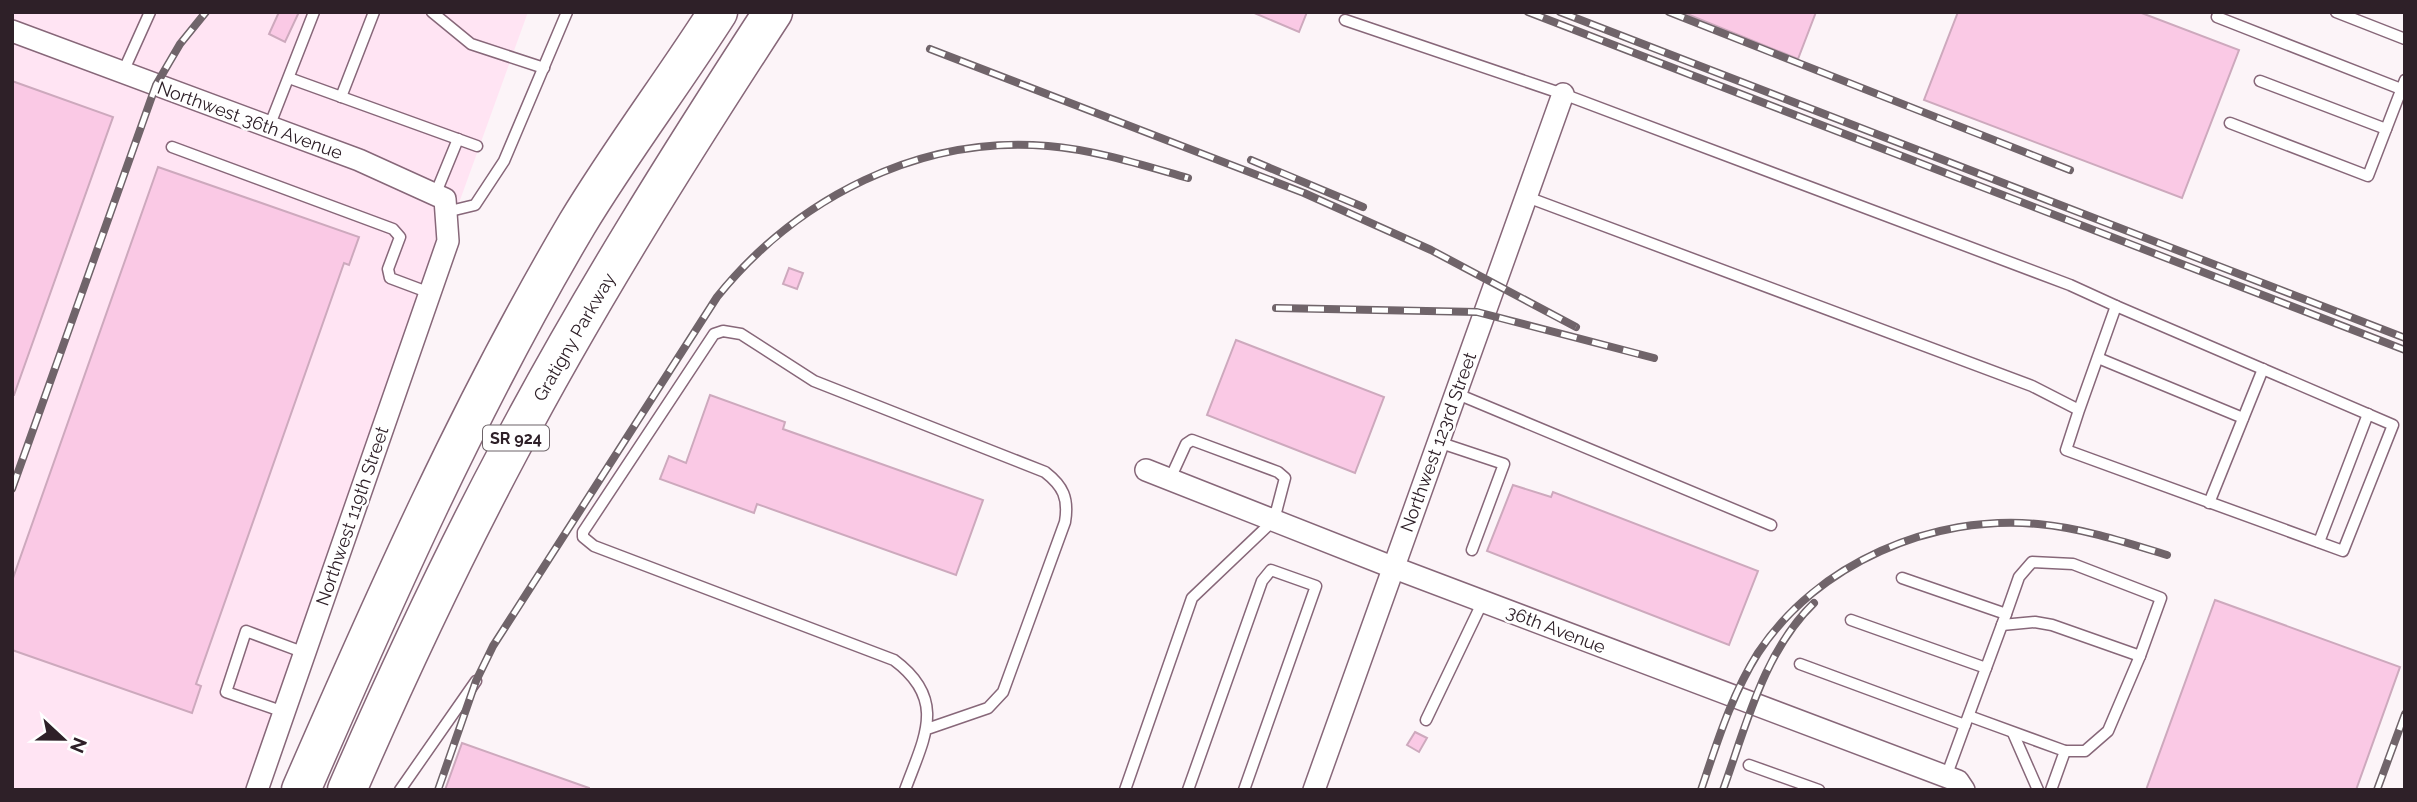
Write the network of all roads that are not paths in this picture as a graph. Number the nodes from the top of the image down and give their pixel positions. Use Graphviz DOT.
graph roads {
  1 [pos="150,12"];
  2 [pos="314,12"];
  3 [pos="374,12"];
  4 [pos="432,12"];
  5 [pos="568,12"];
  6 [pos="773,12"];
  7 [pos="795,12"];
  8 [pos="2219,12"];
  9 [pos="2336,12"];
  10 [pos="1346,20"];
  11 [pos="702,22"];
  12 [pos="12,31"];
  13 [pos="2405,39"];
  14 [pos="752,55"];
  15 [pos="544,68"];
  16 [pos="123,72"];
  17 [pos="289,78"];
  18 [pos="2260,81"];
  19 [pos="2403,84"];
  20 [pos="1563,94"];
  21 [pos="341,97"];
  22 [pos="2230,123"];
  23 [pos="269,127"];
  24 [pos="2386,130"];
  25 [pos="457,139"];
  26 [pos="477,146"];
  27 [pos="172,147"];
  28 [pos="1527,197"];
  29 [pos="440,203"];
  30 [pos="430,293"];
  31 [pos="2116,306"];
  32 [pos="2098,359"];
  33 [pos="2263,369"];
  34 [pos="1455,393"];
  35 [pos="2079,410"];
  36 [pos="2368,414"];
  37 [pos="2243,418"];
  38 [pos="1438,442"];
  39 [pos="1146,470"];
  40 [pos="1170,479"];
  41 [pos="2209,503"];
  42 [pos="1274,520"];
  43 [pos="1771,525"];
  44 [pos="2319,542"];
  45 [pos="1472,550"];
  46 [pos="1392,567"];
  47 [pos="1902,578"];
  48 [pos="1483,601"];
  49 [pos="1851,620"];
  50 [pos="2004,620"];
  51 [pos="305,653"];
  52 [pos="2140,656"];
  53 [pos="1800,664"];
  54 [pos="1986,668"];
  55 [pos="477,681"];
  56 [pos="284,712"];
  57 [pos="1426,720"];
  58 [pos="1967,720"];
  59 [pos="927,729"];
  60 [pos="2013,733"];
  61 [pos="2065,751"];
  62 [pos="1749,765"];
  63 [pos="1947,776"];
  64 [pos="257,790"];
  65 [pos="301,790"];
  66 [pos="347,790"];
  67 [pos="400,790"];
  68 [pos="905,790"];
  69 [pos="1125,790"];
  70 [pos="1188,790"];
  71 [pos="1244,790"];
  72 [pos="1314,790"];
  73 [pos="1819,790"];
  74 [pos="1964,790"];
  75 [pos="2038,790"];
  76 [pos="2051,790"];
  1 -- 16 [label="lane"];
  2 -- 17 [label="lane"];
  3 -- 21 [label="lane"];
  4 -- 15 [label="lane"];
  5 -- 15 [label="lane"];
  6 -- 14 [label="highway"];
  7 -- 14 [label="highway"];
  8 -- 19 [label="lane"];
  9 -- 13 [label="lane"];
  10 -- 20 [label="lane"];
  11 -- 65 [label="highway, SR 924"];
  12 -- 16 [label="street, Northwest 36th Avenue"];
  14 -- 66 [label="highway, Gratigny Parkway / SR 924"];
  15 -- 29 [label="lane"];
  16 -- 23 [label="street, Northwest 36th Avenue"];
  17 -- 21 [label="lane"];
  17 -- 23 [label="lane"];
  18 -- 24 [label="lane"];
  19 -- 24 [label="lane"];
  20 -- 28 [label="street, Northwest 123rd Street"];
  20 -- 31 [label="lane"];
  21 -- 25 [label="lane"];
  22 -- 24 [label="lane"];
  23 -- 29 [label="street, Northwest 36th Avenue"];
  25 -- 26 [label="lane"];
  25 -- 29 [label="lane"];
  27 -- 30 [label="lane"];
  28 -- 34 [label="street, Northwest 123rd Street"];
  28 -- 35 [label="lane"];
  29 -- 30 [label="street, Northwest 119th Street"];
  30 -- 51 [label="street, Northwest 119th Street"];
  31 -- 32 [label="lane"];
  31 -- 33 [label="lane"];
  32 -- 35 [label="lane"];
  32 -- 37 [label="lane"];
  33 -- 36 [label="lane"];
  33 -- 37 [label="lane"];
  34 -- 38 [label="street, Northwest 123rd Street"];
  34 -- 43 [label="lane"];
  35 -- 41 [label="lane"];
  36 -- 44 [label="lane"];
  36 -- 44 [label="lane"];
  37 -- 41 [label="lane"];
  38 -- 45 [label="lane"];
  38 -- 46 [label="street, Northwest 123rd Street"];
  39 -- 40 [label="street, 36th Avenue"];
  40 -- 42 [label="street, 36th Avenue"];
  40 -- 42 [label="lane"];
  41 -- 44 [label="lane"];
  42 -- 46 [label="street, 36th Avenue"];
  42 -- 69 [label="lane"];
  46 -- 48 [label="street, 36th Avenue"];
  46 -- 72 [label="street, Northwest 123rd Street"];
  47 -- 50 [label="lane"];
  48 -- 57 [label="lane"];
  48 -- 63 [label="street, 36th Avenue"];
  49 -- 54 [label="lane"];
  50 -- 52 [label="lane"];
  50 -- 52 [label="lane"];
  50 -- 54 [label="lane"];
  51 -- 56 [label="street, Northwest 119th Street"];
  51 -- 56 [label="lane"];
  52 -- 61 [label="lane"];
  53 -- 58 [label="lane"];
  54 -- 58 [label="lane"];
  55 -- 67 [label="lane"];
  56 -- 64 [label="street, Northwest 119th Street"];
  58 -- 60 [label="lane"];
  58 -- 63 [label="lane"];
  59 -- 59 [label="lane"];
  59 -- 68 [label="lane"];
  60 -- 61 [label="lane"];
  60 -- 75 [label="lane"];
  61 -- 76 [label="lane"];
  62 -- 73 [label="lane"];
  63 -- 74 [label="street, 36th Avenue"];
  70 -- 71 [label="lane"];
}
